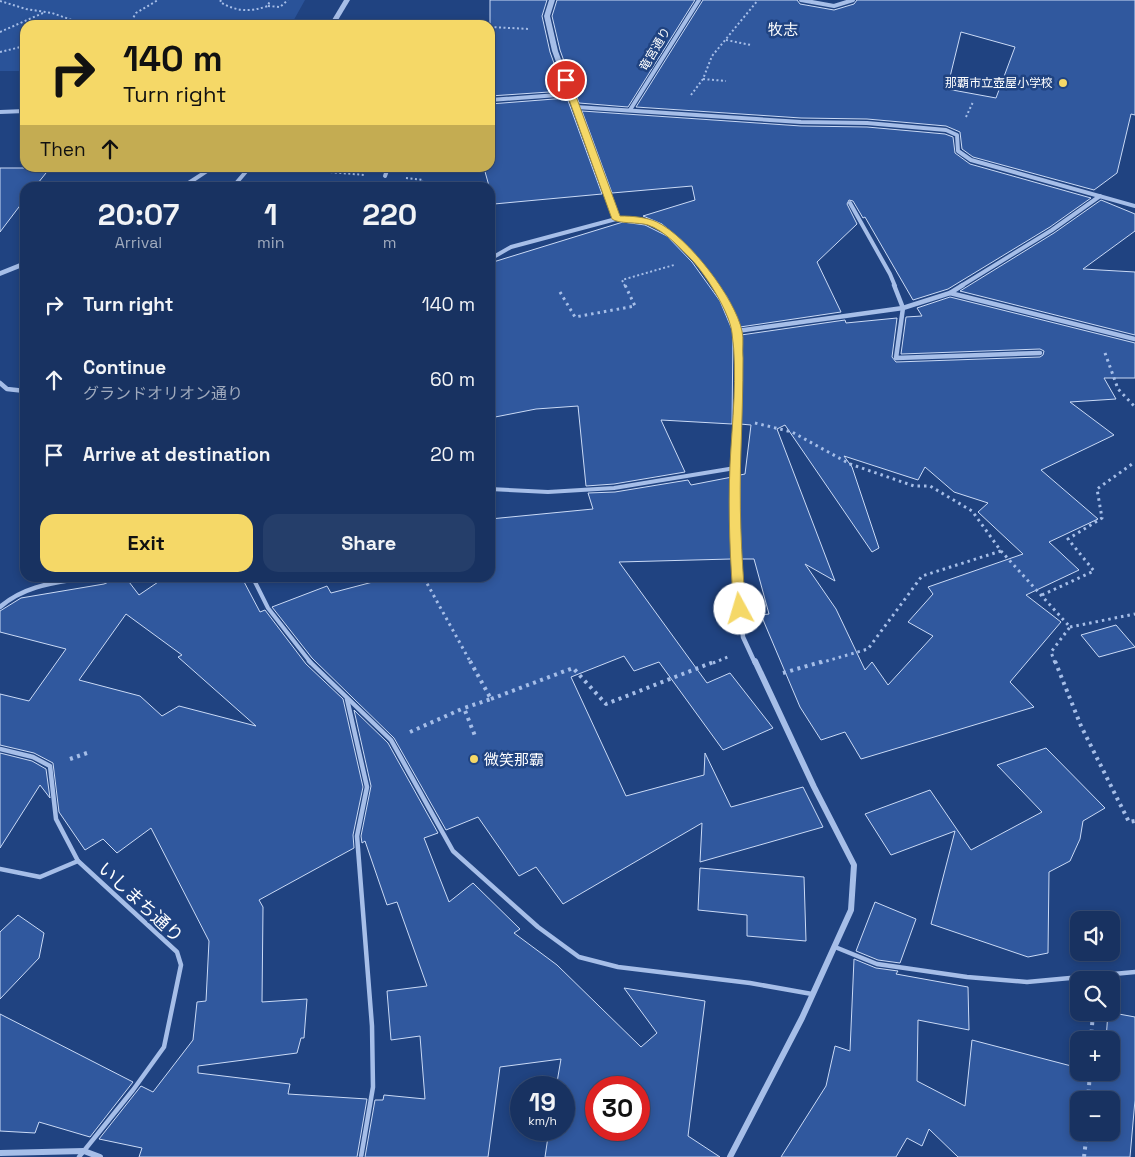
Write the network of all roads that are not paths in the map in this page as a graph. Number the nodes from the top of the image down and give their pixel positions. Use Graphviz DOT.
graph roads {
  1 [pos="347,0"];
  2 [pos="552,0"];
  3 [pos="699,0"];
  4 [pos="801,0"];
  5 [pos="854,0"];
  6 [pos="335,20"];
  7 [pos="571,94"];
  8 [pos="495,100"];
  9 [pos="576,108"];
  10 [pos="630,110"];
  11 [pos="20,111"];
  12 [pos="0,112"];
  13 [pos="206,172"];
  14 [pos="245,172"];
  15 [pos="386,172"];
  16 [pos="384,176"];
  17 [pos="190,182"];
  18 [pos="237,182"];
  19 [pos="1100,196"];
  20 [pos="850,203"];
  21 [pos="1135,206"];
  22 [pos="616,219"];
  23 [pos="495,256"];
  24 [pos="20,265"];
  25 [pos="0,274"];
  26 [pos="950,294"];
  27 [pos="903,308"];
  28 [pos="737,331"];
  29 [pos="1135,339"];
  30 [pos="1040,353"];
  31 [pos="0,383"];
  32 [pos="20,389"];
  33 [pos="735,468"];
  34 [pos="495,489"];
  35 [pos="61,582"];
  36 [pos="255,582"];
  37 [pos="0,607"];
  38 [pos="347,699"];
  39 [pos="0,749"];
  40 [pos="78,861"];
  41 [pos="0,869"];
  42 [pos="835,947"];
  43 [pos="1135,972"];
  44 [pos="812,994"];
  45 [pos="0,1153"];
  46 [pos="82,1154"];
  47 [pos="100,1157"];
  48 [pos="361,1157"];
  49 [pos="730,1157"];
  1 -- 6 [label="street"];
  2 -- 7 [label="street"];
  3 -- 10 [label="street, 竜宮通り"];
  4 -- 5 [label="street"];
  7 -- 8 [label="street"];
  7 -- 9 [label="street"];
  9 -- 10 [label="street"];
  9 -- 22 [label="street"];
  10 -- 19 [label="street"];
  11 -- 12 [label="street"];
  13 -- 17 [label="street"];
  14 -- 18 [label="street"];
  15 -- 16 [label="street"];
  19 -- 21 [label="street"];
  19 -- 26 [label="street"];
  20 -- 27 [label="street"];
  22 -- 23 [label="street"];
  22 -- 28 [label="street"];
  24 -- 25 [label="street"];
  26 -- 27 [label="street"];
  26 -- 29 [label="street"];
  27 -- 28 [label="street"];
  27 -- 30 [label="street"];
  28 -- 33 [label="street"];
  31 -- 32 [label="street"];
  33 -- 34 [label="lane"];
  33 -- 42 [label="street"];
  35 -- 37 [label="street"];
  36 -- 38 [label="lane"];
  38 -- 44 [label="lane"];
  38 -- 48 [label="lane"];
  39 -- 40 [label="lane, いしまち通り"];
  40 -- 41 [label="lane"];
  40 -- 46 [label="lane, いしまち通り"];
  42 -- 43 [label="lane"];
  42 -- 44 [label="street"];
  44 -- 49 [label="street"];
  45 -- 46 [label="street"];
  46 -- 47 [label="street"];
}
